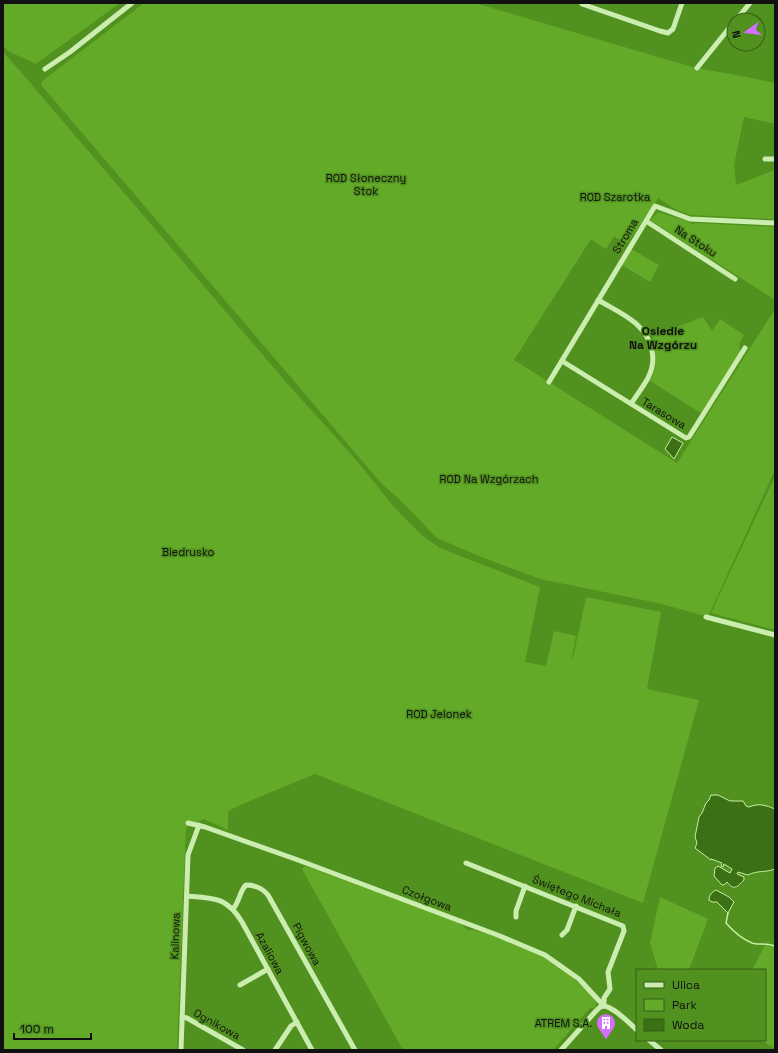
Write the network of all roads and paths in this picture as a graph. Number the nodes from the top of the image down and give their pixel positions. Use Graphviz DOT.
graph roads {
  1 [pos="132,3"];
  2 [pos="682,3"];
  3 [pos="750,3"];
  4 [pos="582,4"];
  5 [pos="742,12"];
  6 [pos="726,32"];
  7 [pos="696,68"];
  8 [pos="45,69"];
  9 [pos="765,159"];
  10 [pos="775,159"];
  11 [pos="646,221"];
  12 [pos="775,223"];
  13 [pos="736,279"];
  14 [pos="598,300"];
  15 [pos="745,348"];
  16 [pos="562,361"];
  17 [pos="549,382"];
  18 [pos="631,404"];
  19 [pos="706,617"];
  20 [pos="775,635"];
  21 [pos="188,823"];
  22 [pos="199,826"];
  23 [pos="466,863"];
  24 [pos="525,886"];
  25 [pos="187,896"];
  26 [pos="576,906"];
  27 [pos="233,909"];
  28 [pos="516,917"];
  29 [pos="562,935"];
  30 [pos="268,969"];
  31 [pos="240,985"];
  32 [pos="604,1006"];
  33 [pos="182,1017"];
  34 [pos="297,1022"];
  35 [pos="636,1029"];
  36 [pos="650,1041"];
  37 [pos="181,1050"];
  38 [pos="243,1050"];
  39 [pos="275,1050"];
  40 [pos="312,1050"];
  41 [pos="355,1050"];
  42 [pos="561,1050"];
  43 [pos="661,1050"];
  1 -- 8 [label="street"];
  2 -- 4 [label="street"];
  3 -- 5 [label="street"];
  6 -- 7 [label="street"];
  9 -- 10 [label="street"];
  11 -- 12 [label="street, Stroma"];
  11 -- 13 [label="street, Na Stoku"];
  11 -- 14 [label="street, Stroma"];
  14 -- 16 [label="street, Stroma"];
  14 -- 18 [label="street"];
  15 -- 18 [label="street, Tarasowa"];
  16 -- 17 [label="street, Stroma"];
  16 -- 18 [label="street, Tarasowa"];
  19 -- 20 [label="street"];
  21 -- 22 [label="street, Czołgowa"];
  22 -- 25 [label="street, Kalinowa"];
  22 -- 32 [label="street, Czołgowa"];
  23 -- 24 [label="street, Świętego Michała"];
  24 -- 26 [label="street, Świętego Michała"];
  24 -- 28 [label="street"];
  25 -- 27 [label="street, Azaliowa"];
  25 -- 33 [label="street, Kalinowa"];
  26 -- 29 [label="street"];
  26 -- 32 [label="street, Świętego Michała"];
  27 -- 30 [label="street, Azaliowa"];
  27 -- 41 [label="street, Pigwowa"];
  30 -- 31 [label="street"];
  30 -- 34 [label="street, Azaliowa"];
  32 -- 35 [label="street, Czołgowa"];
  32 -- 42 [label="street"];
  33 -- 37 [label="street, Kalinowa"];
  33 -- 38 [label="street, Ognikowa"];
  34 -- 39 [label="street"];
  34 -- 40 [label="street, Azaliowa"];
  36 -- 43 [label="street"];
}
